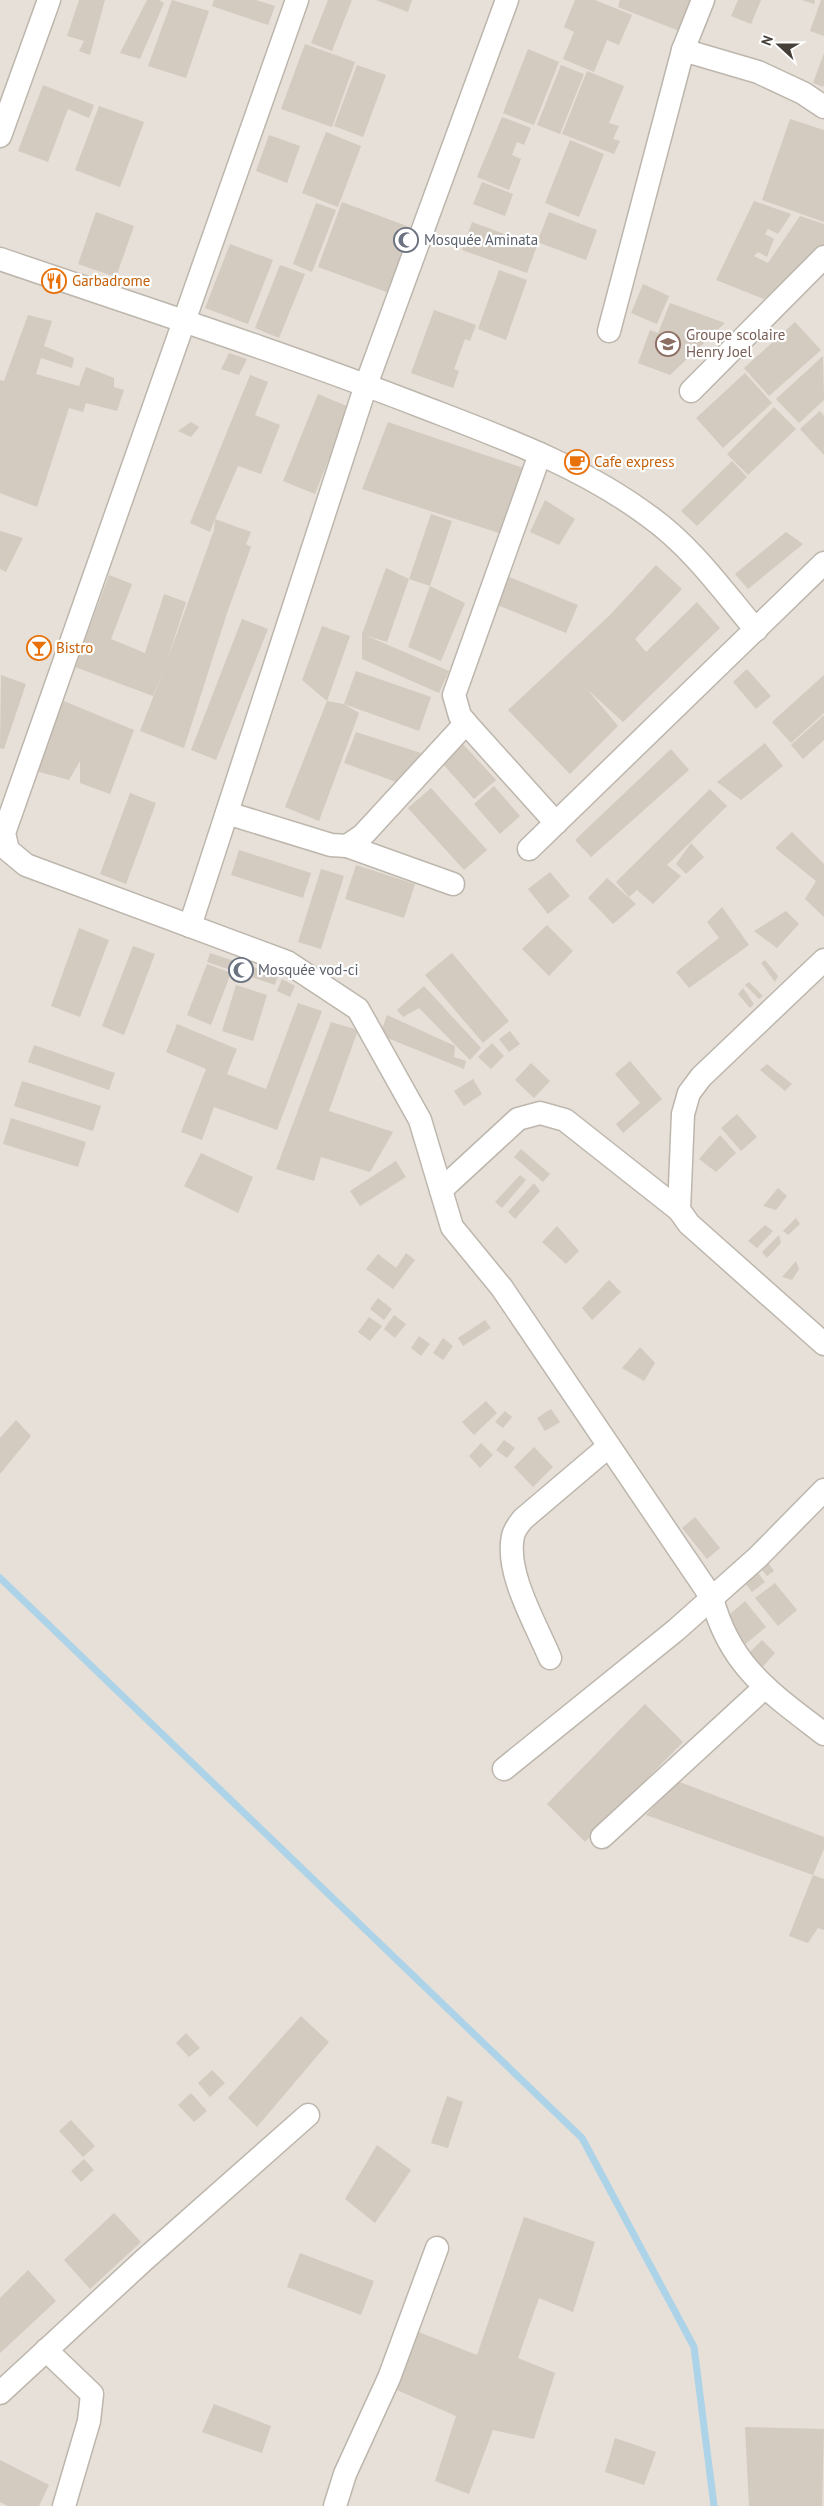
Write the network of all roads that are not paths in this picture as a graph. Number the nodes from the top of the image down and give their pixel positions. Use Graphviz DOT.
graph roads {
  1 [pos="49,0"];
  2 [pos="297,0"];
  3 [pos="507,0"];
  4 [pos="703,0"];
  5 [pos="683,50"];
  6 [pos="824,107"];
  7 [pos="0,136"];
  8 [pos="824,257"];
  9 [pos="0,259"];
  10 [pos="183,321"];
  11 [pos="609,331"];
  12 [pos="366,385"];
  13 [pos="691,391"];
  14 [pos="540,454"];
  15 [pos="824,563"];
  16 [pos="756,630"];
  17 [pos="466,723"];
  18 [pos="227,813"];
  19 [pos="556,823"];
  20 [pos="347,846"];
  21 [pos="529,849"];
  22 [pos="453,884"];
  23 [pos="190,926"];
  24 [pos="824,960"];
  25 [pos="441,1190"];
  26 [pos="679,1210"];
  27 [pos="824,1344"];
  28 [pos="609,1446"];
  29 [pos="824,1490"];
  30 [pos="712,1598"];
  31 [pos="550,1658"];
  32 [pos="764,1688"];
  33 [pos="824,1734"];
  34 [pos="504,1768"];
  35 [pos="602,1837"];
  36 [pos="308,2115"];
  37 [pos="437,2248"];
  38 [pos="46,2350"];
  39 [pos="0,2394"];
  40 [pos="64,2506"];
  41 [pos="335,2506"];
  1 -- 7 [label="street"];
  2 -- 10 [label="street"];
  3 -- 12 [label="street"];
  4 -- 5 [label="street"];
  5 -- 6 [label="street"];
  5 -- 11 [label="street"];
  8 -- 13 [label="street"];
  9 -- 10 [label="street"];
  10 -- 12 [label="street"];
  10 -- 23 [label="street"];
  12 -- 14 [label="street"];
  12 -- 18 [label="street"];
  14 -- 16 [label="street"];
  14 -- 17 [label="street"];
  15 -- 16 [label="street"];
  16 -- 19 [label="street"];
  17 -- 19 [label="street"];
  17 -- 20 [label="street"];
  18 -- 20 [label="street"];
  18 -- 23 [label="street"];
  19 -- 21 [label="street"];
  20 -- 22 [label="street"];
  23 -- 25 [label="street"];
  24 -- 26 [label="street"];
  25 -- 26 [label="street"];
  25 -- 28 [label="street"];
  26 -- 27 [label="street"];
  28 -- 30 [label="street"];
  28 -- 31 [label="street"];
  29 -- 30 [label="street"];
  30 -- 32 [label="street"];
  30 -- 34 [label="street"];
  32 -- 33 [label="street"];
  32 -- 35 [label="street"];
  36 -- 38 [label="street"];
  37 -- 41 [label="street"];
  38 -- 39 [label="street"];
  38 -- 40 [label="street"];
}
